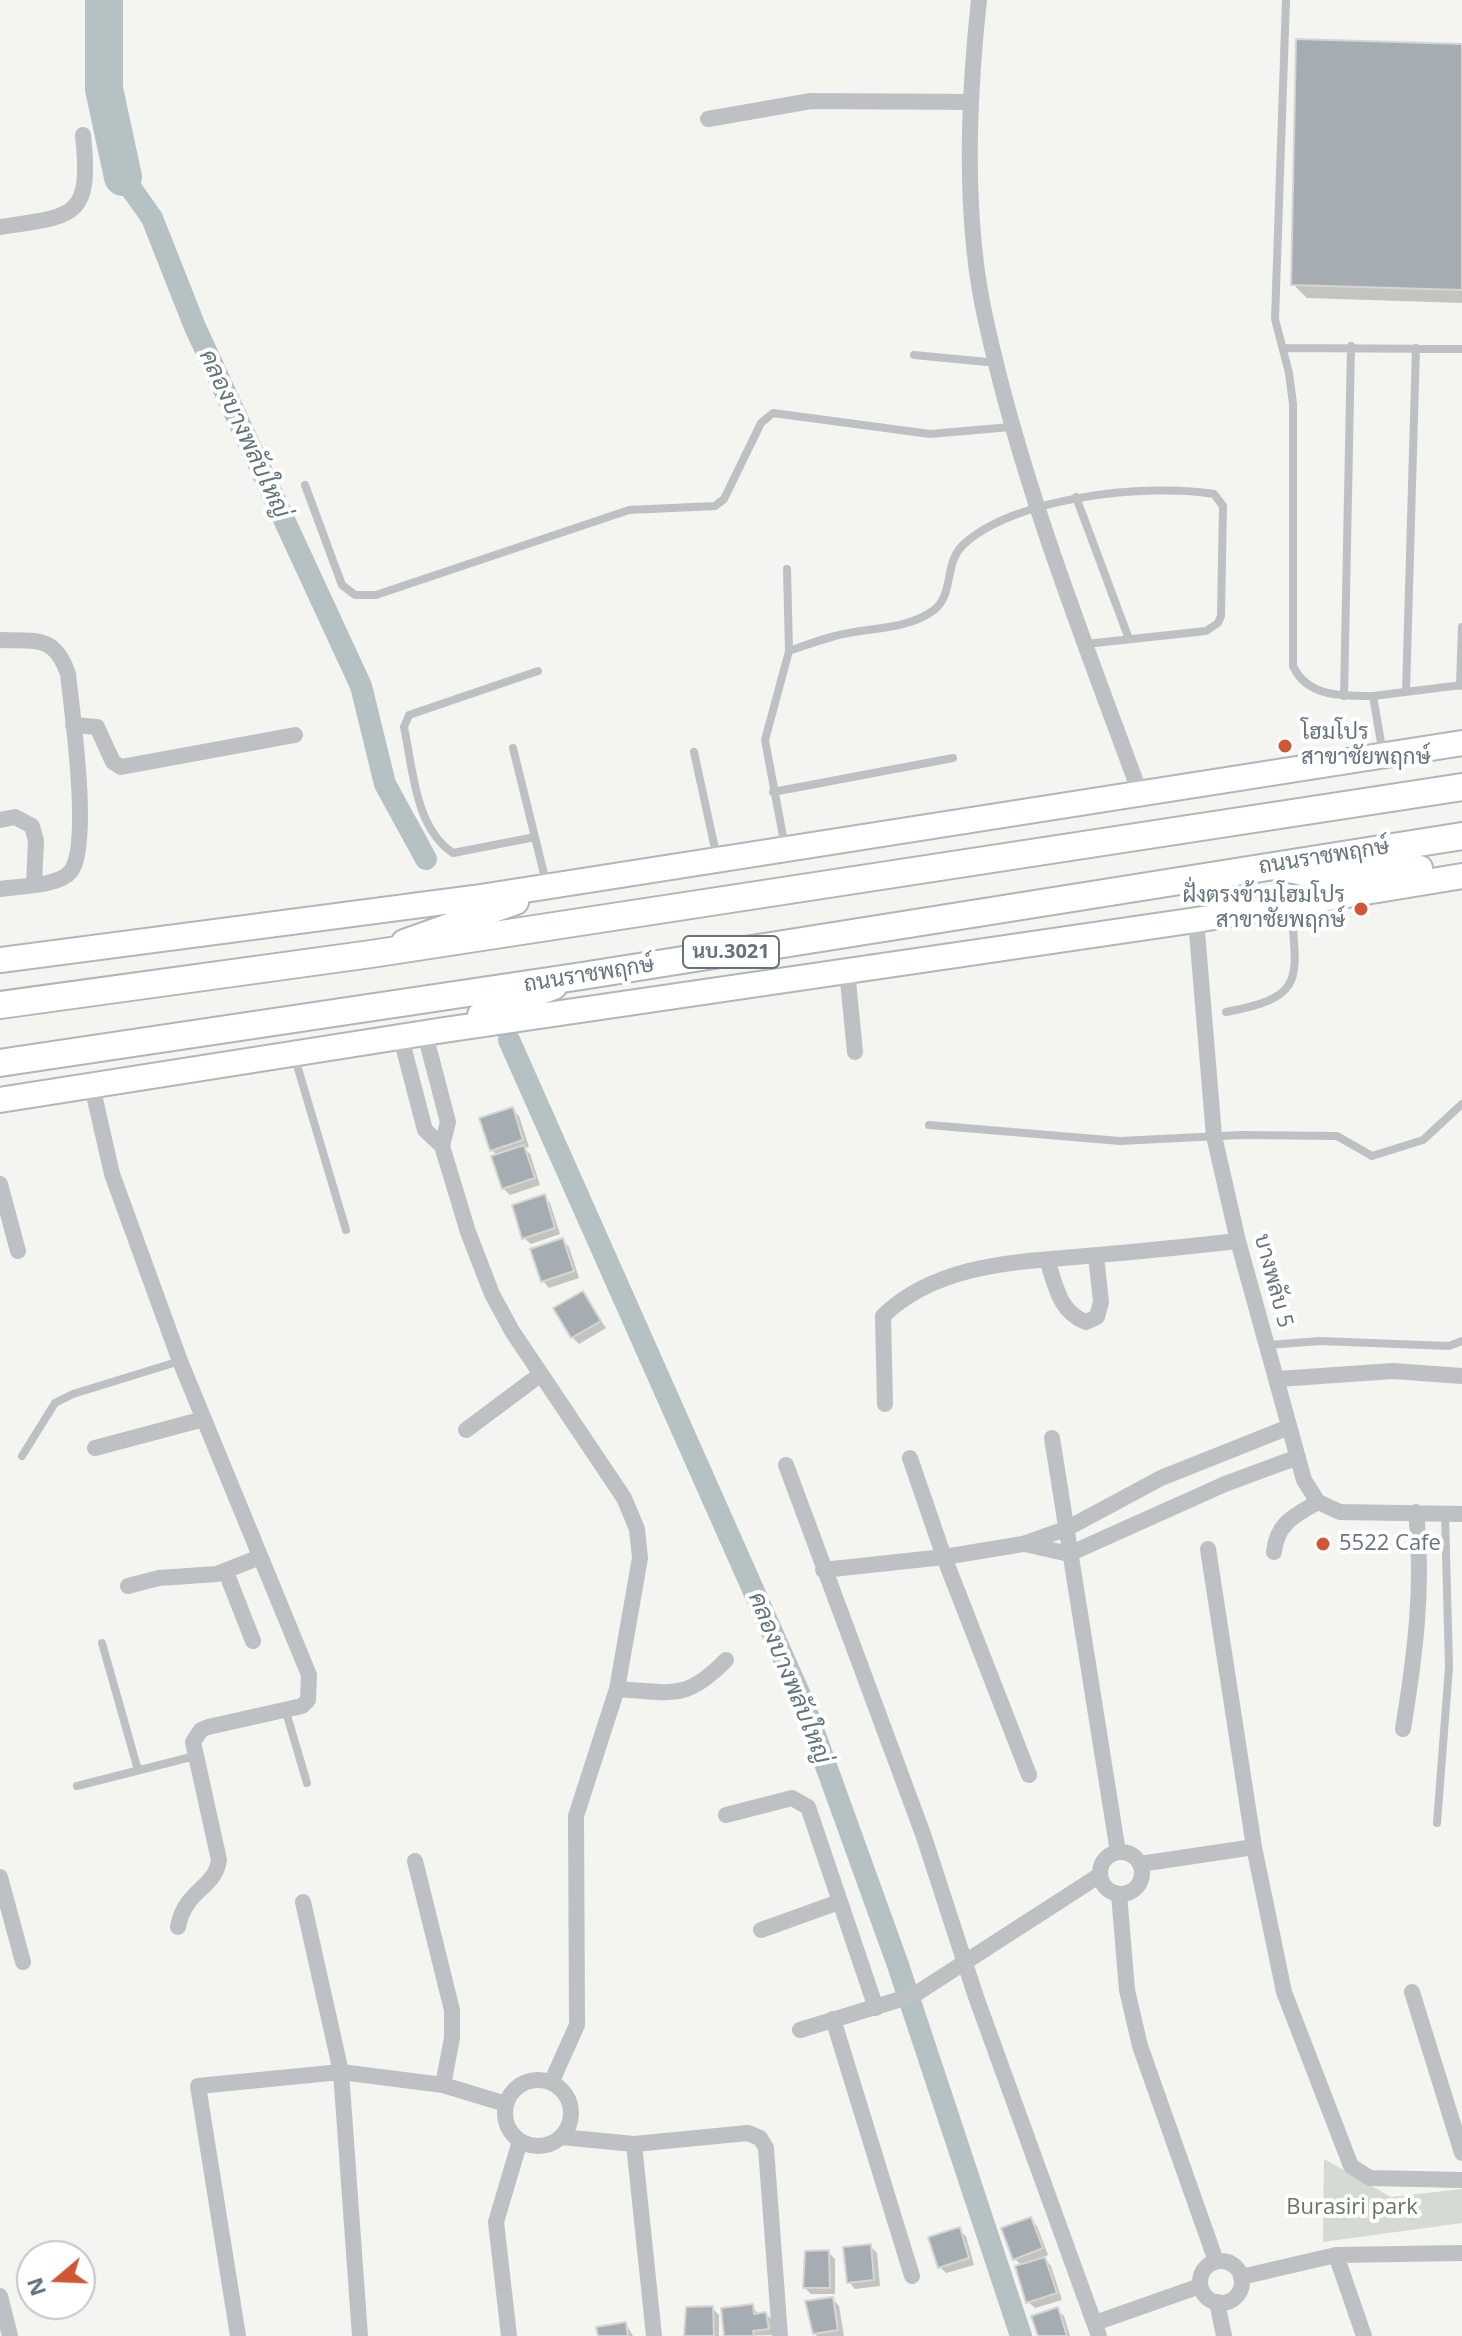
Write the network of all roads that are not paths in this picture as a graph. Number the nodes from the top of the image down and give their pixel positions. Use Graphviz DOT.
graph roads {
  1 [pos="979,0"];
  2 [pos="1286,0"];
  3 [pos="971,102"];
  4 [pos="708,119"];
  5 [pos="83,135"];
  6 [pos="0,227"];
  7 [pos="1351,346"];
  8 [pos="1283,348"];
  9 [pos="1416,348"];
  10 [pos="1462,349"];
  11 [pos="914,355"];
  12 [pos="998,363"];
  13 [pos="1011,427"];
  14 [pos="305,485"];
  15 [pos="1076,497"];
  16 [pos="1038,509"];
  17 [pos="787,569"];
  18 [pos="1462,627"];
  19 [pos="1129,639"];
  20 [pos="0,640"];
  21 [pos="1085,644"];
  22 [pos="789,651"];
  23 [pos="538,671"];
  24 [pos="1461,686"];
  25 [pos="1406,692"];
  26 [pos="1344,696"];
  27 [pos="1373,696"];
  28 [pos="73,725"];
  29 [pos="295,735"];
  30 [pos="1462,743"];
  31 [pos="513,748"];
  32 [pos="694,752"];
  33 [pos="1383,754"];
  34 [pos="953,758"];
  35 [pos="1462,787"];
  36 [pos="773,792"];
  37 [pos="1140,793"];
  38 [pos="0,820"];
  39 [pos="1462,836"];
  40 [pos="535,837"];
  41 [pos="785,847"];
  42 [pos="717,858"];
  43 [pos="1462,862"];
  44 [pos="1267,865"];
  45 [pos="1462,876"];
  46 [pos="34,883"];
  47 [pos="557,885"];
  48 [pos="0,889"];
  49 [pos="1291,905"];
  50 [pos="1196,920"];
  51 [pos="371,954"];
  52 [pos="0,960"];
  53 [pos="847,971"];
  54 [pos="582,976"];
  55 [pos="0,1005"];
  56 [pos="1226,1012"];
  57 [pos="435,1032"];
  58 [pos="401,1038"];
  59 [pos="855,1052"];
  60 [pos="294,1054"];
  61 [pos="0,1063"];
  62 [pos="92,1086"];
  63 [pos="0,1100"];
  64 [pos="1462,1104"];
  65 [pos="929,1125"];
  66 [pos="1214,1136"];
  67 [pos="442,1146"];
  68 [pos="0,1184"];
  69 [pos="346,1230"];
  70 [pos="1238,1241"];
  71 [pos="18,1251"];
  72 [pos="1096,1256"];
  73 [pos="1047,1260"];
  74 [pos="1462,1341"];
  75 [pos="1268,1345"];
  76 [pos="180,1361"];
  77 [pos="541,1374"];
  78 [pos="1462,1376"];
  79 [pos="1278,1379"];
  80 [pos="885,1404"];
  81 [pos="204,1419"];
  82 [pos="1289,1427"];
  83 [pos="466,1430"];
  84 [pos="1052,1438"];
  85 [pos="95,1448"];
  86 [pos="22,1456"];
  87 [pos="1298,1457"];
  88 [pos="910,1458"];
  89 [pos="786,1465"];
  90 [pos="1187,1469"];
  91 [pos="1202,1495"];
  92 [pos="1318,1502"];
  93 [pos="1416,1512"];
  94 [pos="1454,1514"];
  95 [pos="1068,1528"];
  96 [pos="1023,1544"];
  97 [pos="1208,1549"];
  98 [pos="1274,1552"];
  99 [pos="1069,1554"];
  100 [pos="260,1557"];
  101 [pos="944,1557"];
  102 [pos="823,1570"];
  103 [pos="226,1572"];
  104 [pos="128,1586"];
  105 [pos="253,1641"];
  106 [pos="102,1643"];
  107 [pos="726,1660"];
  108 [pos="617,1689"];
  109 [pos="286,1712"];
  110 [pos="1403,1729"];
  111 [pos="196,1756"];
  112 [pos="138,1770"];
  113 [pos="1029,1775"];
  114 [pos="307,1783"];
  115 [pos="77,1786"];
  116 [pos="726,1815"];
  117 [pos="1437,1823"];
  118 [pos="1254,1847"];
  119 [pos="1118,1852"];
  120 [pos="415,1861"];
  121 [pos="1140,1864"];
  122 [pos="1100,1875"];
  123 [pos="0,1877"];
  124 [pos="1119,1894"];
  125 [pos="303,1902"];
  126 [pos="839,1902"];
  127 [pos="178,1927"];
  128 [pos="761,1930"];
  129 [pos="965,1959"];
  130 [pos="23,1962"];
  131 [pos="1412,1992"];
  132 [pos="876,2008"];
  133 [pos="833,2019"];
  134 [pos="800,2030"];
  135 [pos="341,2072"];
  136 [pos="551,2083"];
  137 [pos="443,2085"];
  138 [pos="506,2104"];
  139 [pos="561,2137"];
  140 [pos="520,2141"];
  141 [pos="634,2144"];
  142 [pos="1462,2153"];
  143 [pos="1462,2180"];
  144 [pos="1462,2253"];
  145 [pos="1336,2255"];
  146 [pos="1216,2261"];
  147 [pos="912,2276"];
  148 [pos="1241,2277"];
  149 [pos="1200,2286"];
  150 [pos="0,2296"];
  151 [pos="1217,2302"];
  152 [pos="1097,2330"];
  153 [pos="10,2336"];
  154 [pos="238,2336"];
  155 [pos="360,2336"];
  156 [pos="509,2336"];
  157 [pos="654,2336"];
  158 [pos="780,2336"];
  159 [pos="1224,2336"];
  160 [pos="1364,2336"];
  1 -- 3 [label="street"];
  2 -- 8 [label="lane"];
  3 -- 4 [label="street"];
  3 -- 12 [label="street"];
  5 -- 6 [label="street"];
  7 -- 8 [label="lane"];
  7 -- 9 [label="lane"];
  7 -- 26 [label="lane"];
  8 -- 26 [label="lane"];
  9 -- 10 [label="lane"];
  9 -- 25 [label="lane"];
  11 -- 12 [label="lane"];
  12 -- 13 [label="street"];
  13 -- 14 [label="lane"];
  13 -- 16 [label="street"];
  15 -- 16 [label="lane"];
  15 -- 19 [label="lane"];
  15 -- 19 [label="lane"];
  16 -- 21 [label="street"];
  16 -- 22 [label="lane"];
  17 -- 22 [label="lane"];
  18 -- 24 [label="lane"];
  19 -- 21 [label="lane"];
  20 -- 28 [label="street"];
  21 -- 37 [label="street"];
  22 -- 36 [label="lane"];
  23 -- 40 [label="lane"];
  24 -- 25 [label="lane"];
  25 -- 27 [label="lane"];
  26 -- 27 [label="lane"];
  27 -- 33 [label="lane"];
  28 -- 29 [label="street"];
  28 -- 46 [label="street"];
  30 -- 33 [label="main road"];
  31 -- 40 [label="lane"];
  32 -- 42 [label="lane"];
  33 -- 37 [label="main road"];
  34 -- 36 [label="lane"];
  35 -- 51 [label="main road, นบ.3021"];
  36 -- 41 [label="lane"];
  37 -- 41 [label="main road"];
  38 -- 46 [label="street"];
  39 -- 44 [label="main road, ถนนราชพฤกษ์ / นบ.3021"];
  40 -- 47 [label="lane"];
  41 -- 42 [label="main road"];
  42 -- 47 [label="main road"];
  43 -- 44 [label="main road"];
  44 -- 54 [label="main road, ถนนราชพฤกษ์ / นบ.3021"];
  45 -- 49 [label="main road, ถนนราชพฤกษ์ / นบ.3021"];
  46 -- 48 [label="street"];
  47 -- 51 [label="main road"];
  47 -- 52 [label="main road"];
  49 -- 50 [label="main road, ถนนราชพฤกษ์ / นบ.3021"];
  49 -- 56 [label="lane"];
  50 -- 53 [label="main road, ถนนราชพฤกษ์ / นบ.3021"];
  50 -- 66 [label="street, บางพลับ 5"];
  51 -- 55 [label="main road, นบ.3021"];
  53 -- 57 [label="main road, ถนนราชพฤกษ์ / นบ.3021"];
  53 -- 59 [label="street"];
  54 -- 57 [label="main road"];
  54 -- 61 [label="main road, ถนนราชพฤกษ์ / นบ.3021"];
  57 -- 58 [label="main road, ถนนราชพฤกษ์ / นบ.3021"];
  57 -- 67 [label="street"];
  58 -- 60 [label="main road, ถนนราชพฤกษ์ / นบ.3021"];
  58 -- 67 [label="street"];
  60 -- 62 [label="main road, ถนนราชพฤกษ์ / นบ.3021"];
  60 -- 69 [label="lane"];
  62 -- 63 [label="main road, ถนนราชพฤกษ์ / นบ.3021"];
  62 -- 76 [label="street"];
  64 -- 66 [label="lane"];
  65 -- 66 [label="lane"];
  66 -- 70 [label="street, บางพลับ 5"];
  67 -- 77 [label="street"];
  68 -- 71 [label="street"];
  70 -- 72 [label="street"];
  70 -- 75 [label="street, บางพลับ 5"];
  72 -- 73 [label="street"];
  72 -- 73 [label="street"];
  73 -- 80 [label="street"];
  74 -- 75 [label="lane"];
  75 -- 79 [label="street, บางพลับ 5"];
  76 -- 81 [label="street"];
  76 -- 86 [label="lane"];
  77 -- 83 [label="street"];
  77 -- 108 [label="street"];
  78 -- 79 [label="street"];
  79 -- 82 [label="street, บางพลับ 5"];
  81 -- 85 [label="street"];
  81 -- 100 [label="street"];
  82 -- 87 [label="street, บางพลับ 5"];
  82 -- 90 [label="street"];
  84 -- 95 [label="street"];
  87 -- 91 [label="street"];
  87 -- 92 [label="street, บางพลับ 5"];
  88 -- 101 [label="street"];
  89 -- 102 [label="street"];
  90 -- 91 [label="street"];
  90 -- 95 [label="street"];
  91 -- 99 [label="street"];
  92 -- 93 [label="street"];
  92 -- 98 [label="street"];
  93 -- 94 [label="street"];
  93 -- 110 [label="street"];
  94 -- 117 [label="lane"];
  95 -- 96 [label="street"];
  95 -- 99 [label="street"];
  96 -- 99 [label="street"];
  96 -- 101 [label="street"];
  97 -- 118 [label="street"];
  99 -- 119 [label="street"];
  100 -- 103 [label="street"];
  100 -- 109 [label="street"];
  101 -- 102 [label="street"];
  101 -- 113 [label="street"];
  102 -- 129 [label="street"];
  103 -- 104 [label="street"];
  103 -- 105 [label="street"];
  106 -- 112 [label="lane"];
  107 -- 108 [label="street"];
  108 -- 136 [label="street"];
  109 -- 111 [label="street"];
  109 -- 114 [label="lane"];
  111 -- 112 [label="lane"];
  111 -- 127 [label="street"];
  112 -- 115 [label="lane"];
  116 -- 126 [label="street"];
  118 -- 121 [label="street"];
  118 -- 143 [label="street"];
  119 -- 121 [label="street"];
  119 -- 122 [label="street"];
  120 -- 137 [label="street"];
  121 -- 124 [label="street"];
  122 -- 124 [label="street"];
  122 -- 129 [label="street"];
  123 -- 130 [label="street"];
  124 -- 146 [label="street"];
  125 -- 135 [label="street"];
  126 -- 128 [label="street"];
  126 -- 132 [label="street"];
  129 -- 132 [label="street"];
  129 -- 152 [label="street"];
  131 -- 142 [label="street"];
  132 -- 133 [label="street"];
  133 -- 134 [label="street"];
  133 -- 147 [label="street"];
  135 -- 137 [label="street"];
  135 -- 154 [label="street"];
  135 -- 155 [label="street"];
  136 -- 138 [label="street"];
  136 -- 139 [label="street"];
  137 -- 138 [label="street"];
  138 -- 140 [label="street"];
  139 -- 140 [label="street"];
  139 -- 141 [label="street"];
  140 -- 156 [label="street"];
  141 -- 157 [label="street"];
  141 -- 158 [label="street"];
  144 -- 145 [label="street"];
  145 -- 148 [label="street"];
  145 -- 160 [label="street"];
  146 -- 148 [label="street"];
  146 -- 149 [label="street"];
  148 -- 151 [label="street"];
  149 -- 151 [label="street"];
  149 -- 152 [label="street"];
  150 -- 153 [label="street"];
  151 -- 159 [label="street"];
}
